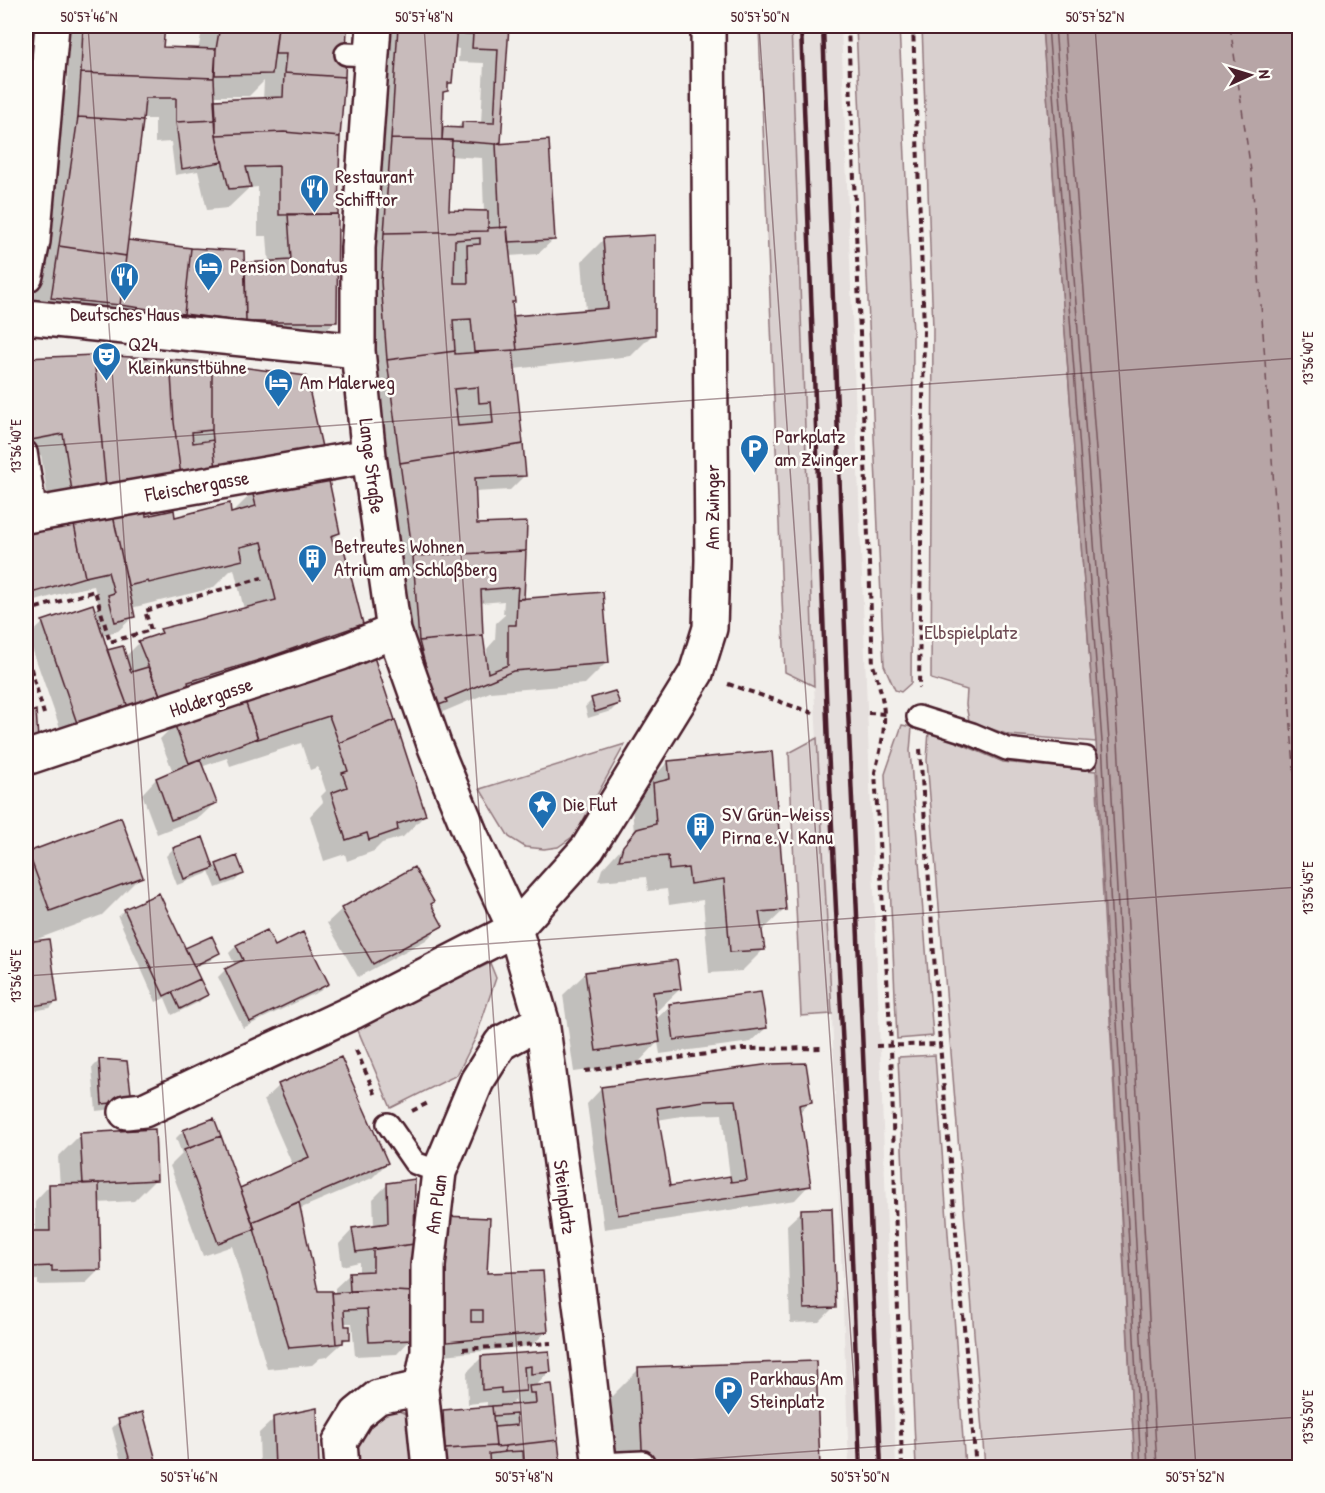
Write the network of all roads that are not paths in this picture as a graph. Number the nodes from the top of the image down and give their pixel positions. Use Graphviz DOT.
graph roads {
  1 [pos="52,26"];
  2 [pos="708,26"];
  3 [pos="364,45"];
  4 [pos="26,275"];
  5 [pos="26,317"];
  6 [pos="358,351"];
  7 [pos="26,452"];
  8 [pos="369,456"];
  9 [pos="31,515"];
  10 [pos="394,631"];
  11 [pos="918,717"];
  12 [pos="426,721"];
  13 [pos="39,754"];
  14 [pos="1086,758"];
  15 [pos="515,929"];
  16 [pos="542,1021"];
  17 [pos="126,1112"];
  18 [pos="387,1124"];
  19 [pos="439,1172"];
  20 [pos="421,1388"];
  21 [pos="643,1462"];
  22 [pos="599,1466"];
  23 [pos="342,1467"];
  24 [pos="429,1467"];
  1 -- 4 [label="street"];
  2 -- 15 [label="street, Am Zwinger"];
  3 -- 6 [label="street, Lange Straße"];
  5 -- 6 [label="street"];
  6 -- 8 [label="street, Lange Straße"];
  7 -- 9 [label="lane"];
  8 -- 9 [label="street, Fleischergasse"];
  8 -- 10 [label="street, Lange Straße"];
  10 -- 12 [label="street, Lange Straße"];
  10 -- 13 [label="street, Holdergasse"];
  11 -- 14 [label="lane"];
  12 -- 15 [label="street, Steinplatz"];
  15 -- 16 [label="street, Steinplatz"];
  15 -- 17 [label="street"];
  16 -- 19 [label="street, Am Plan"];
  16 -- 22 [label="street, Steinplatz"];
  18 -- 19 [label="lane"];
  19 -- 20 [label="street, Am Plan"];
  20 -- 23 [label="street"];
  20 -- 24 [label="street, Am Plan"];
  21 -- 22 [label="lane"];
}
